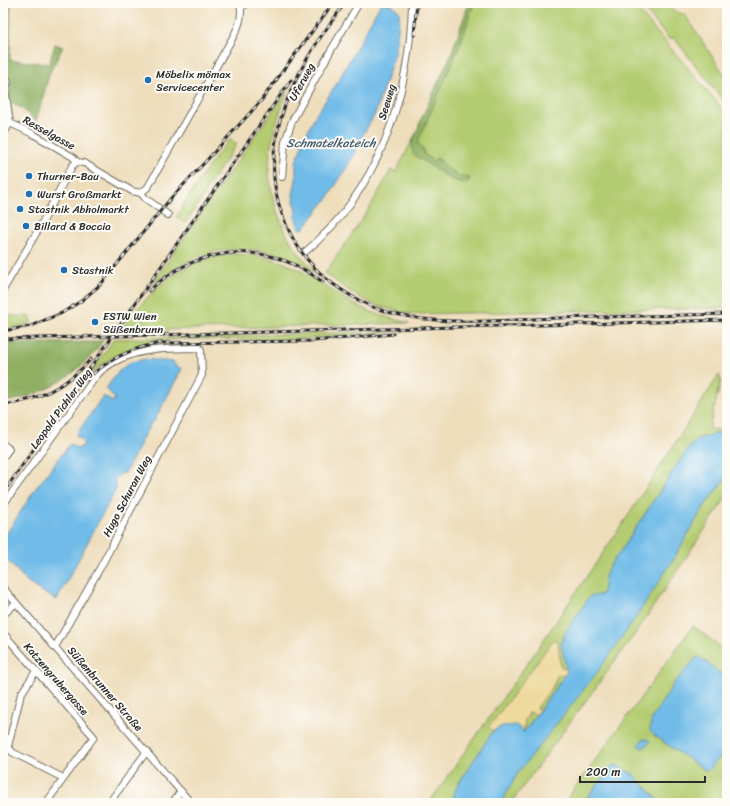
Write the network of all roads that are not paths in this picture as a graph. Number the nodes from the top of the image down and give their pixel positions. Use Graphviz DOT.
graph roads {
  1 [pos="249,3"];
  2 [pos="359,3"];
  3 [pos="412,3"];
  4 [pos="240,5"];
  5 [pos="3,76"];
  6 [pos="4,89"];
  7 [pos="10,123"];
  8 [pos="3,135"];
  9 [pos="77,162"];
  10 [pos="282,178"];
  11 [pos="141,192"];
  12 [pos="168,214"];
  13 [pos="305,252"];
  14 [pos="3,290"];
  15 [pos="201,350"];
  16 [pos="3,444"];
  17 [pos="3,457"];
  18 [pos="3,505"];
  19 [pos="3,588"];
  20 [pos="16,603"];
  21 [pos="3,615"];
  22 [pos="3,633"];
  23 [pos="55,647"];
  24 [pos="36,671"];
  25 [pos="147,751"];
  26 [pos="63,778"];
  27 [pos="181,791"];
  28 [pos="46,803"];
  29 [pos="108,803"];
  30 [pos="172,803"];
  31 [pos="191,803"];
  1 -- 4 [label="street"];
  2 -- 10 [label="street, Uferweg"];
  3 -- 13 [label="street, Seeweg"];
  4 -- 11 [label="street"];
  5 -- 6 [label="street"];
  6 -- 7 [label="street"];
  7 -- 8 [label="street"];
  7 -- 9 [label="street, Resselgasse"];
  9 -- 11 [label="street, Resselgasse"];
  9 -- 14 [label="street"];
  11 -- 12 [label="street"];
  15 -- 18 [label="street, Leopold Pichler Weg"];
  15 -- 23 [label="street, Hugo Schuran Weg"];
  16 -- 17 [label="street"];
  19 -- 20 [label="street, Süßenbrunner Straße"];
  20 -- 21 [label="street"];
  20 -- 23 [label="street, Süßenbrunner Straße"];
  22 -- 24 [label="street, Katzengrubergasse"];
  23 -- 25 [label="street, Süßenbrunner Straße"];
  24 -- 26 [label="street, Katzengrubergasse"];
  24 -- 26 [label="street"];
  25 -- 27 [label="street, Süßenbrunner Straße"];
  25 -- 29 [label="street"];
  26 -- 28 [label="street"];
  27 -- 30 [label="street"];
  27 -- 31 [label="street, Süßenbrunner Straße"];
}
